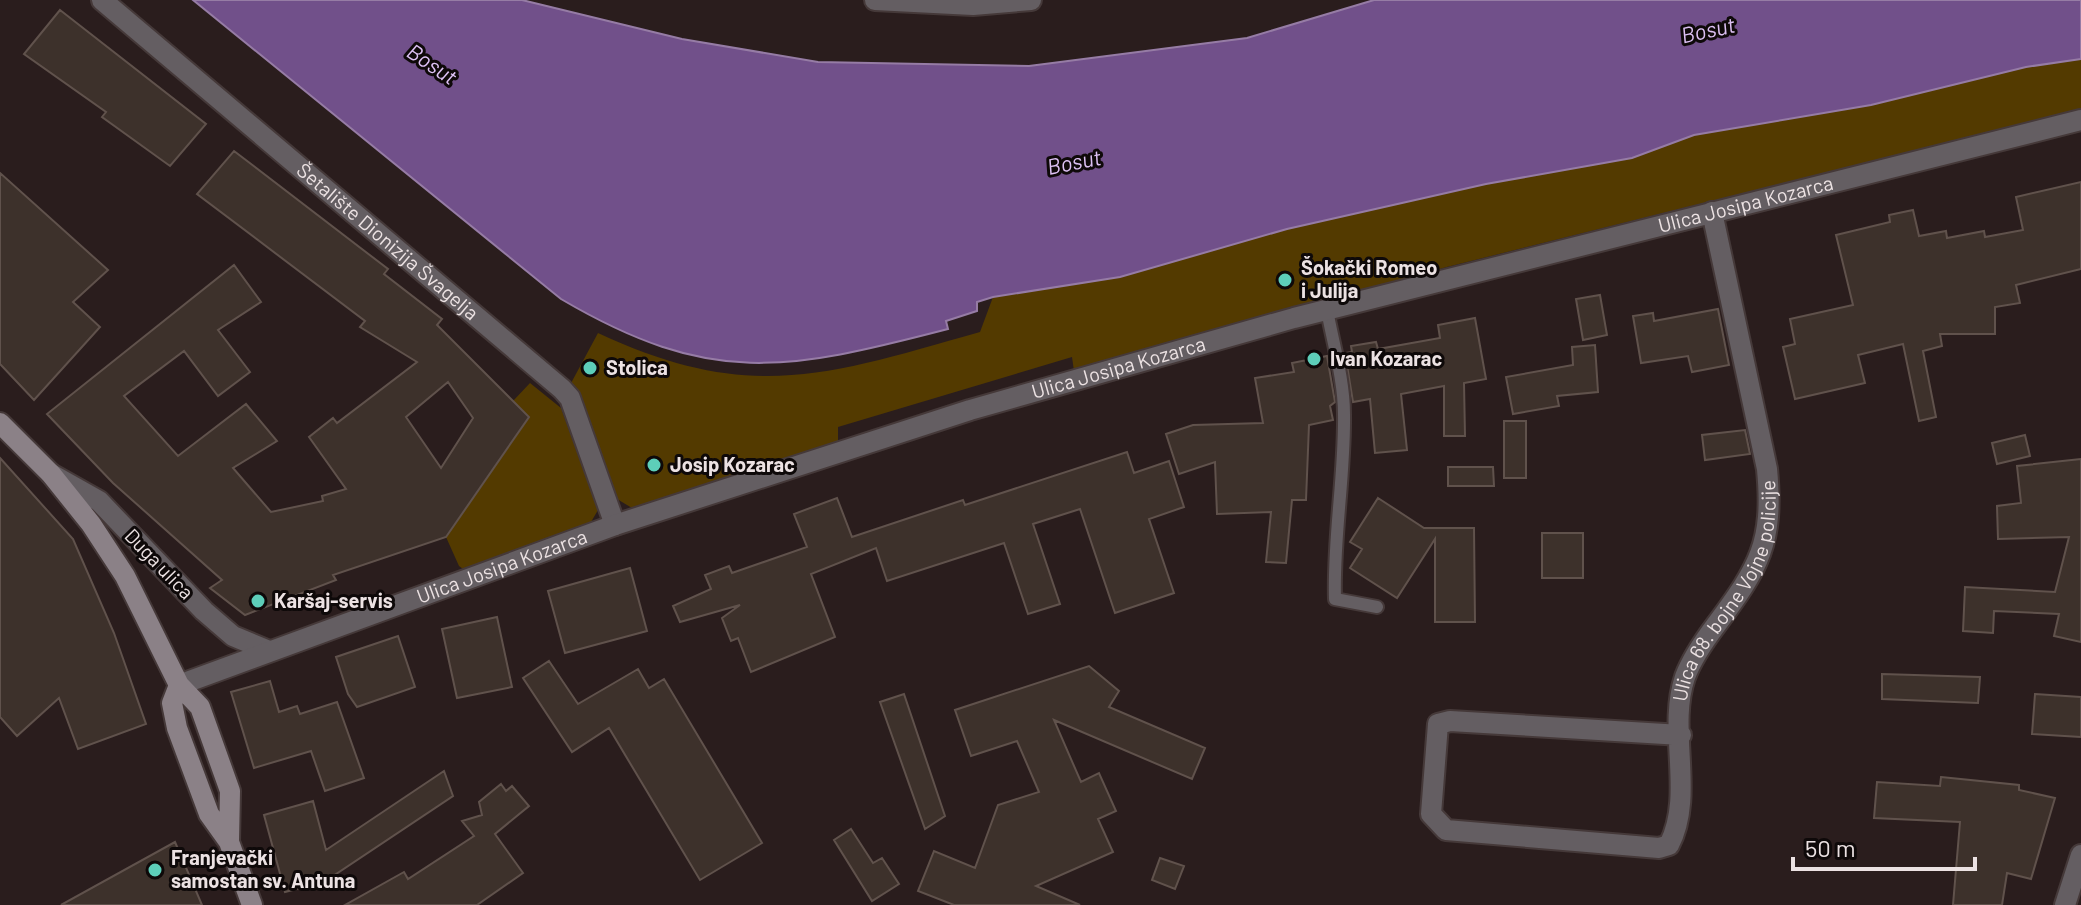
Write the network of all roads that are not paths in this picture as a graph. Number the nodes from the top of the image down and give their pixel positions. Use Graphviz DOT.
graph roads {
  1 [pos="102,0"];
  2 [pos="875,0"];
  3 [pos="1031,0"];
  4 [pos="2081,120"];
  5 [pos="1712,212"];
  6 [pos="1327,310"];
  7 [pos="0,423"];
  8 [pos="51,474"];
  9 [pos="615,525"];
  10 [pos="1377,607"];
  11 [pos="269,651"];
  12 [pos="179,685"];
  13 [pos="1681,735"];
  14 [pos="229,842"];
  15 [pos="2081,855"];
  16 [pos="252,905"];
  17 [pos="2065,905"];
  1 -- 9 [label="street, Šetalište Dionizija Švagelja"];
  2 -- 3 [label="street"];
  4 -- 5 [label="street, Ulica Josipa Kozarca"];
  5 -- 6 [label="street, Ulica Josipa Kozarca"];
  5 -- 13 [label="street, Ulica 68. bojne Vojne policije"];
  6 -- 9 [label="street, Ulica Josipa Kozarca"];
  6 -- 10 [label="lane"];
  7 -- 8 [label="main road, Duga ulica"];
  8 -- 11 [label="street, Duga ulica"];
  8 -- 12 [label="main road, Duga ulica"];
  9 -- 11 [label="street, Ulica Josipa Kozarca"];
  11 -- 12 [label="street, Ulica Josipa Kozarca"];
  12 -- 14 [label="main road, Duga ulica"];
  12 -- 14 [label="main road, Duga ulica"];
  13 -- 13 [label="street, Ulica 68. bojne Vojne policije"];
  14 -- 16 [label="main road, Duga ulica"];
  15 -- 17 [label="street"];
}
